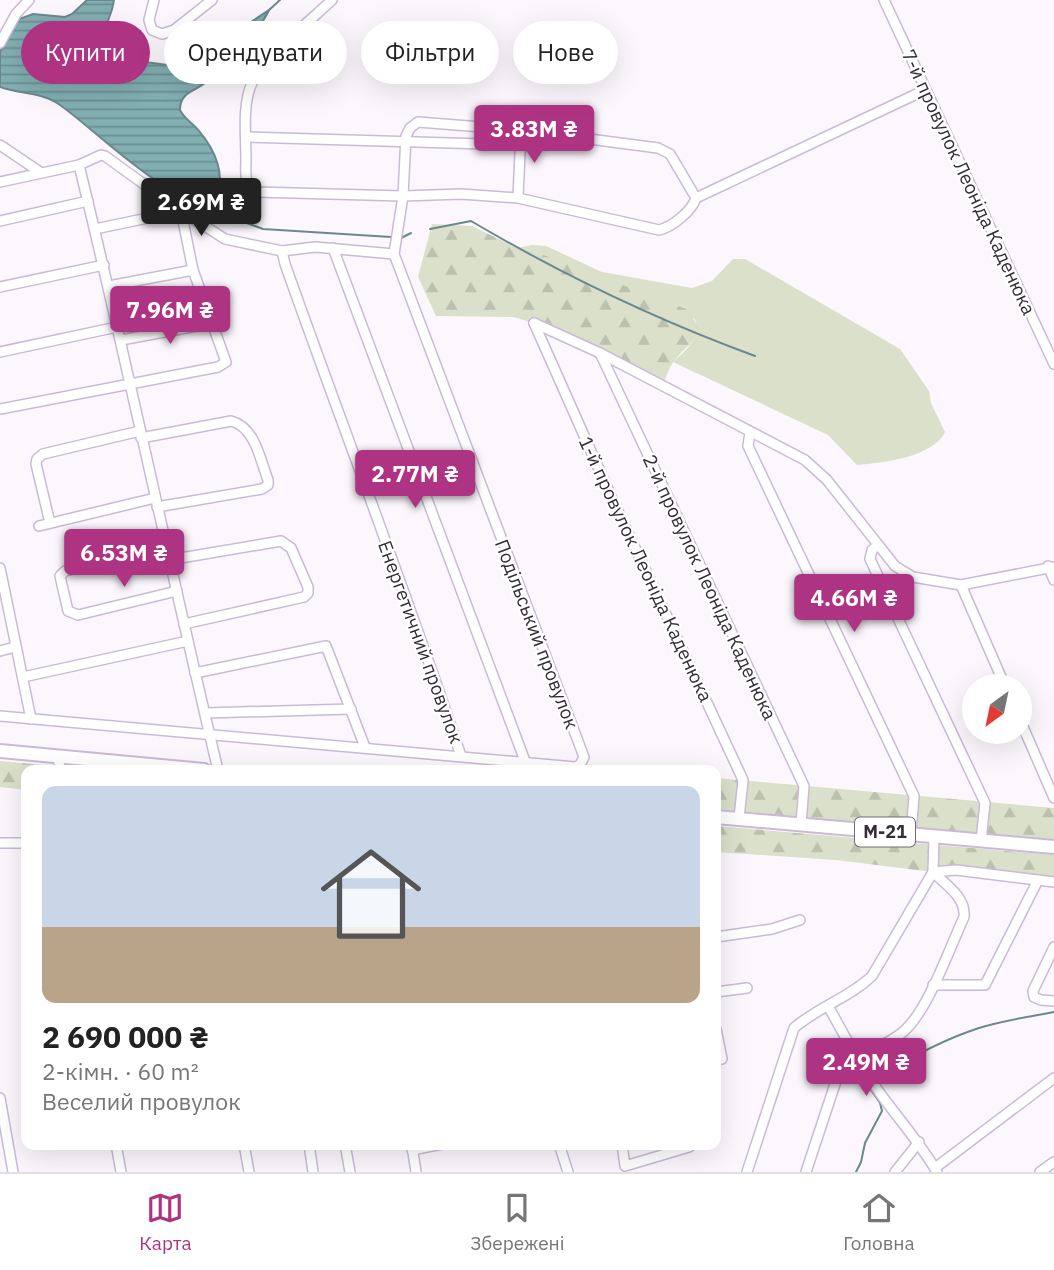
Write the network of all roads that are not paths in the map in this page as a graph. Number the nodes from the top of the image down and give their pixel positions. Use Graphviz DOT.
graph roads {
  1 [pos="29,0"];
  2 [pos="154,0"];
  3 [pos="212,0"];
  4 [pos="332,0"];
  5 [pos="884,0"];
  6 [pos="0,43"];
  7 [pos="925,90"];
  8 [pos="522,130"];
  9 [pos="246,136"];
  10 [pos="405,142"];
  11 [pos="0,145"];
  12 [pos="520,145"];
  13 [pos="79,165"];
  14 [pos="40,172"];
  15 [pos="0,182"];
  16 [pos="403,196"];
  17 [pos="518,198"];
  18 [pos="696,198"];
  19 [pos="88,201"];
  20 [pos="181,211"];
  21 [pos="0,221"];
  22 [pos="95,229"];
  23 [pos="333,248"];
  24 [pos="282,251"];
  25 [pos="394,254"];
  26 [pos="104,265"];
  27 [pos="193,270"];
  28 [pos="109,285"];
  29 [pos="0,287"];
  30 [pos="213,323"];
  31 [pos="117,327"];
  32 [pos="121,340"];
  33 [pos="0,352"];
  34 [pos="600,353"];
  35 [pos="1054,364"];
  36 [pos="131,382"];
  37 [pos="0,409"];
  38 [pos="750,432"];
  39 [pos="140,434"];
  40 [pos="156,503"];
  41 [pos="50,523"];
  42 [pos="39,526"];
  43 [pos="878,545"];
  44 [pos="166,546"];
  45 [pos="169,560"];
  46 [pos="1051,566"];
  47 [pos="0,568"];
  48 [pos="1054,580"];
  49 [pos="961,585"];
  50 [pos="177,591"];
  51 [pos="2,596"];
  52 [pos="184,624"];
  53 [pos="188,641"];
  54 [pos="15,647"];
  55 [pos="0,651"];
  56 [pos="195,673"];
  57 [pos="1000,674"];
  58 [pos="23,677"];
  59 [pos="351,709"];
  60 [pos="205,713"];
  61 [pos="0,716"];
  62 [pos="31,719"];
  63 [pos="209,734"];
  64 [pos="1030,744"];
  65 [pos="365,747"];
  66 [pos="0,751"];
  67 [pos="57,756"];
  68 [pos="461,756"];
  69 [pos="525,761"];
  70 [pos="60,765"];
  71 [pos="141,765"];
  72 [pos="217,765"];
  73 [pos="565,765"];
  74 [pos="580,765"];
  75 [pos="1054,798"];
  76 [pos="721,817"];
  77 [pos="739,818"];
  78 [pos="801,824"];
  79 [pos="911,834"];
  80 [pos="934,837"];
  81 [pos="981,841"];
  82 [pos="0,842"];
  83 [pos="21,844"];
  84 [pos="1054,847"];
  85 [pos="933,872"];
  86 [pos="1038,880"];
  87 [pos="1054,882"];
  88 [pos="800,920"];
  89 [pos="721,936"];
  90 [pos="1054,947"];
  91 [pos="933,985"];
  92 [pos="747,988"];
  93 [pos="721,991"];
  94 [pos="1054,1001"];
  95 [pos="828,1006"];
  96 [pos="721,1054"];
  97 [pos="856,1058"];
  98 [pos="722,1059"];
  99 [pos="1054,1078"];
  100 [pos="0,1099"];
  101 [pos="919,1142"];
  102 [pos="117,1150"];
  103 [pos="245,1150"];
  104 [pos="310,1150"];
  105 [pos="346,1150"];
  106 [pos="412,1150"];
  107 [pos="560,1150"];
  108 [pos="623,1150"];
  109 [pos="679,1150"];
  110 [pos="1054,1162"];
  111 [pos="936,1170"];
  112 [pos="13,1172"];
  113 [pos="121,1172"];
  114 [pos="249,1172"];
  115 [pos="313,1172"];
  116 [pos="350,1172"];
  117 [pos="416,1172"];
  118 [pos="569,1172"];
  119 [pos="747,1172"];
  120 [pos="806,1172"];
  121 [pos="895,1172"];
  122 [pos="1041,1172"];
  1 -- 6 [label="street"];
  2 -- 3 [label="street"];
  4 -- 9 [label="street"];
  5 -- 7 [label="street, 7-й провулок Леоніда Каденюка"];
  7 -- 18 [label="street"];
  7 -- 35 [label="street, 7-й провулок Леоніда Каденюка"];
  8 -- 10 [label="street"];
  8 -- 12 [label="street"];
  8 -- 18 [label="street"];
  9 -- 10 [label="street"];
  9 -- 16 [label="street"];
  10 -- 12 [label="street"];
  10 -- 16 [label="street"];
  11 -- 14 [label="street"];
  12 -- 17 [label="street"];
  13 -- 14 [label="street"];
  13 -- 19 [label="street"];
  13 -- 20 [label="street"];
  14 -- 15 [label="street"];
  16 -- 17 [label="street"];
  16 -- 25 [label="street"];
  17 -- 18 [label="street"];
  19 -- 21 [label="street"];
  19 -- 22 [label="street"];
  20 -- 22 [label="street"];
  20 -- 24 [label="street"];
  20 -- 27 [label="street"];
  22 -- 26 [label="street"];
  23 -- 24 [label="street"];
  23 -- 25 [label="street"];
  23 -- 69 [label="street"];
  24 -- 68 [label="street, Енергетичний провулок"];
  25 -- 74 [label="street, Подільський провулок"];
  26 -- 28 [label="street"];
  26 -- 29 [label="street"];
  27 -- 28 [label="street"];
  27 -- 30 [label="street"];
  28 -- 31 [label="street"];
  30 -- 32 [label="street"];
  30 -- 36 [label="street"];
  31 -- 32 [label="street"];
  31 -- 33 [label="street"];
  32 -- 36 [label="street"];
  34 -- 38 [label="street"];
  34 -- 77 [label="street, 1-й провулок Леоніда Каденюка"];
  34 -- 78 [label="street, 2-й провулок Леоніда Каденюка"];
  36 -- 37 [label="street"];
  36 -- 39 [label="street"];
  38 -- 43 [label="street"];
  38 -- 79 [label="street"];
  39 -- 40 [label="street"];
  39 -- 40 [label="street"];
  39 -- 41 [label="street"];
  40 -- 41 [label="street"];
  40 -- 44 [label="street"];
  41 -- 42 [label="street"];
  43 -- 49 [label="street"];
  43 -- 81 [label="street"];
  44 -- 45 [label="street"];
  44 -- 50 [label="street"];
  45 -- 50 [label="street"];
  45 -- 52 [label="street"];
  46 -- 48 [label="street"];
  46 -- 49 [label="street"];
  47 -- 51 [label="street"];
  49 -- 57 [label="street"];
  50 -- 52 [label="street"];
  51 -- 54 [label="street"];
  52 -- 53 [label="street"];
  53 -- 56 [label="street"];
  53 -- 58 [label="street"];
  54 -- 55 [label="street"];
  54 -- 58 [label="street"];
  56 -- 59 [label="street"];
  56 -- 60 [label="street"];
  58 -- 62 [label="street"];
  59 -- 60 [label="street"];
  59 -- 65 [label="street"];
  60 -- 63 [label="street"];
  61 -- 62 [label="street, Подільський провулок"];
  62 -- 63 [label="street, Подільський провулок"];
  63 -- 65 [label="street, Подільський провулок"];
  63 -- 72 [label="street"];
  64 -- 75 [label="street"];
  65 -- 68 [label="street, Подільський провулок"];
  66 -- 67 [label="highway"];
  67 -- 70 [label="street"];
  67 -- 71 [label="highway"];
  68 -- 69 [label="street, Подільський провулок"];
  69 -- 73 [label="street, Подільський провулок"];
  76 -- 77 [label="highway, М-21"];
  77 -- 78 [label="highway, М-21"];
  78 -- 79 [label="highway, М-21"];
  79 -- 80 [label="highway, М-21"];
  80 -- 81 [label="highway, М-21"];
  80 -- 85 [label="street"];
  81 -- 84 [label="highway, М-21"];
  82 -- 83 [label="street"];
  85 -- 86 [label="street"];
  85 -- 91 [label="street"];
  85 -- 95 [label="street"];
  86 -- 87 [label="street"];
  86 -- 91 [label="street"];
  88 -- 89 [label="street"];
  90 -- 94 [label="street"];
  91 -- 97 [label="street"];
  92 -- 93 [label="street"];
  95 -- 97 [label="street"];
  95 -- 119 [label="street"];
  96 -- 98 [label="street"];
  97 -- 101 [label="street"];
  97 -- 120 [label="street"];
  99 -- 111 [label="street"];
  100 -- 112 [label="street"];
  101 -- 111 [label="street"];
  101 -- 121 [label="street"];
  102 -- 113 [label="street"];
  103 -- 114 [label="street"];
  104 -- 115 [label="street"];
  105 -- 116 [label="street"];
  106 -- 117 [label="street"];
  107 -- 118 [label="street"];
  108 -- 109 [label="street"];
  110 -- 122 [label="street"];
}
